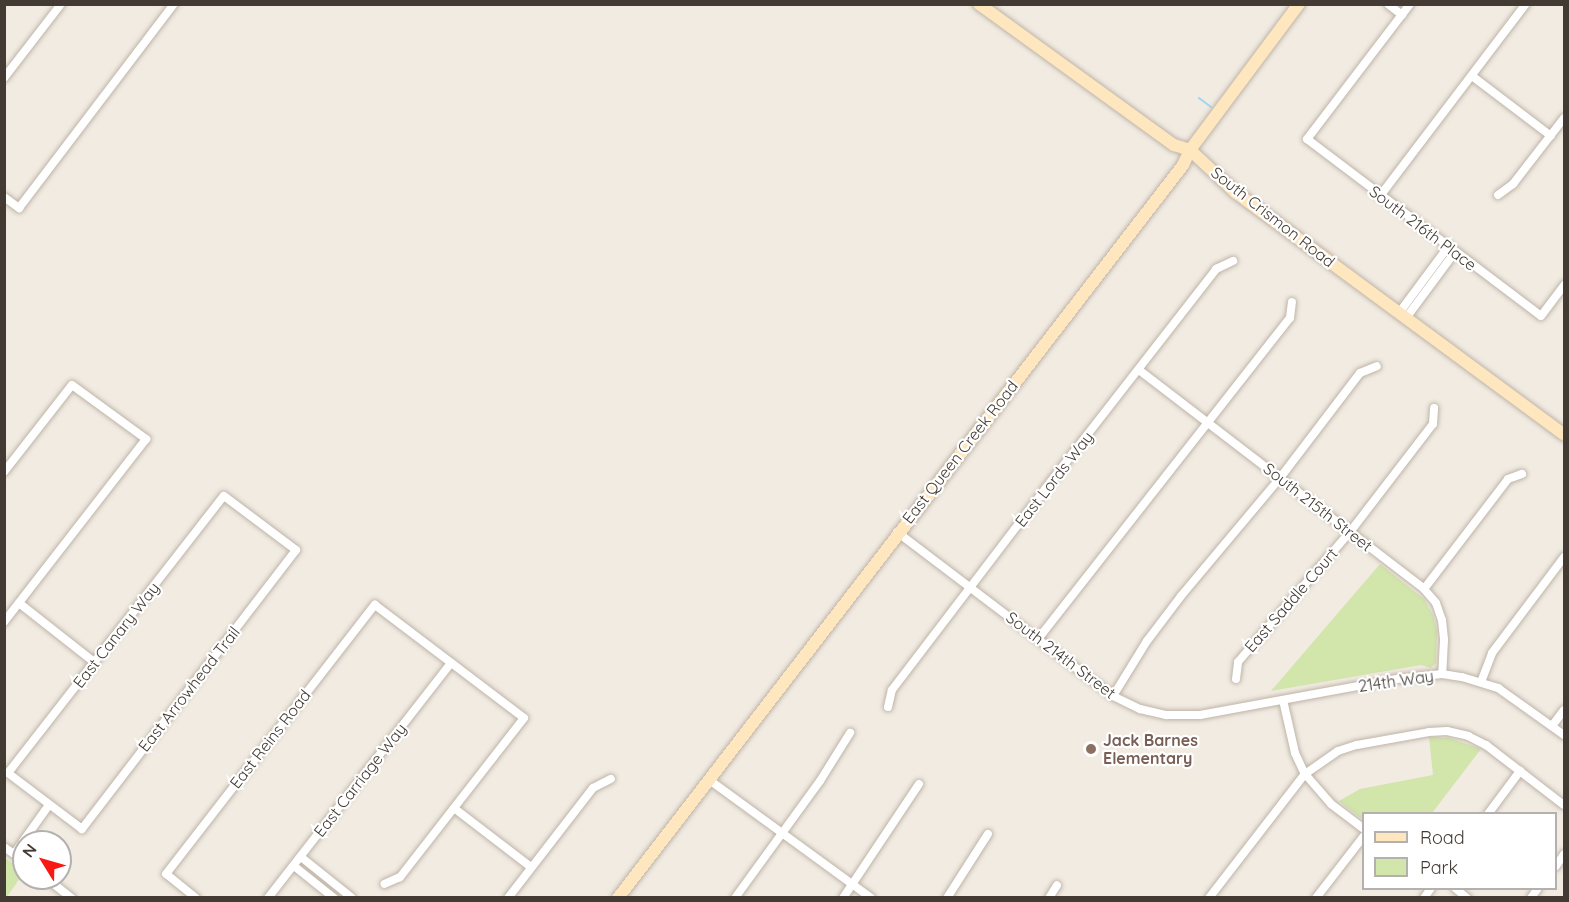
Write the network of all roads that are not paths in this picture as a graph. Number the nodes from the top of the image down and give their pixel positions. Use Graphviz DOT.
graph roads {
  1 [pos="61,4"];
  2 [pos="174,4"];
  3 [pos="979,4"];
  4 [pos="1299,4"];
  5 [pos="1388,4"];
  6 [pos="1526,4"];
  7 [pos="1408,5"];
  8 [pos="1402,15"];
  9 [pos="1472,76"];
  10 [pos="4,78"];
  11 [pos="1564,118"];
  12 [pos="1551,136"];
  13 [pos="1190,150"];
  14 [pos="1498,195"];
  15 [pos="1380,196"];
  16 [pos="4,197"];
  17 [pos="1451,250"];
  18 [pos="1233,261"];
  19 [pos="1564,285"];
  20 [pos="1292,302"];
  21 [pos="1403,316"];
  22 [pos="1377,366"];
  23 [pos="1138,370"];
  24 [pos="1434,408"];
  25 [pos="1210,424"];
  26 [pos="1564,435"];
  27 [pos="4,472"];
  28 [pos="1522,474"];
  29 [pos="1280,478"];
  30 [pos="897,532"];
  31 [pos="1350,532"];
  32 [pos="296,550"];
  33 [pos="1564,557"];
  34 [pos="970,588"];
  35 [pos="1424,589"];
  36 [pos="19,603"];
  37 [pos="4,622"];
  38 [pos="1038,639"];
  39 [pos="94,662"];
  40 [pos="451,663"];
  41 [pos="1442,674"];
  42 [pos="1236,679"];
  43 [pos="1481,682"];
  44 [pos="1113,696"];
  45 [pos="1283,700"];
  46 [pos="888,707"];
  47 [pos="1564,710"];
  48 [pos="1552,726"];
  49 [pos="850,733"];
  50 [pos="1564,735"];
  51 [pos="1520,771"];
  52 [pos="1305,774"];
  53 [pos="611,779"];
  54 [pos="708,779"];
  55 [pos="919,784"];
  56 [pos="49,805"];
  57 [pos="1564,805"];
  58 [pos="454,808"];
  59 [pos="1489,812"];
  60 [pos="1362,827"];
  61 [pos="31,830"];
  62 [pos="782,834"];
  63 [pos="988,834"];
  64 [pos="1362,839"];
  65 [pos="301,857"];
  66 [pos="294,866"];
  67 [pos="531,867"];
  68 [pos="384,884"];
  69 [pos="853,884"];
  70 [pos="1057,885"];
  71 [pos="196,897"];
  72 [pos="268,897"];
  73 [pos="334,897"];
  74 [pos="352,897"];
  75 [pos="508,897"];
  76 [pos="618,897"];
  77 [pos="735,897"];
  78 [pos="843,897"];
  79 [pos="871,897"];
  80 [pos="947,897"];
  81 [pos="1049,897"];
  82 [pos="1209,897"];
  83 [pos="1316,897"];
  1 -- 10 [label="street"];
  2 -- 16 [label="street"];
  3 -- 13 [label="main road, South Crismon Road"];
  4 -- 13 [label="main road, East Queen Creek Road"];
  5 -- 8 [label="street"];
  6 -- 9 [label="street"];
  7 -- 8 [label="street"];
  8 -- 15 [label="street, South 216th Place"];
  9 -- 12 [label="street"];
  9 -- 15 [label="street"];
  11 -- 12 [label="street"];
  12 -- 14 [label="street"];
  13 -- 21 [label="main road, South Crismon Road"];
  13 -- 30 [label="main road, East Queen Creek Road"];
  15 -- 17 [label="street, South 216th Place"];
  17 -- 19 [label="street, South 216th Place"];
  17 -- 21 [label="street"];
  18 -- 23 [label="street, East Lords Way"];
  20 -- 25 [label="street"];
  21 -- 26 [label="main road, South Crismon Road"];
  22 -- 29 [label="street"];
  23 -- 25 [label="street, South 215th Street"];
  23 -- 34 [label="street, East Lords Way"];
  24 -- 31 [label="street, East Saddle Court"];
  25 -- 29 [label="street, South 215th Street"];
  25 -- 38 [label="street"];
  27 -- 36 [label="street"];
  28 -- 35 [label="street"];
  29 -- 31 [label="street, South 215th Street"];
  29 -- 44 [label="street"];
  30 -- 34 [label="street, South 214th Street"];
  30 -- 54 [label="main road, East Queen Creek Road"];
  31 -- 35 [label="street, South 215th Street"];
  31 -- 42 [label="street, East Saddle Court"];
  32 -- 39 [label="street, East Canary Way"];
  32 -- 56 [label="street, East Arrowhead Trail"];
  33 -- 43 [label="street"];
  34 -- 38 [label="street, South 214th Street"];
  34 -- 46 [label="street, East Lords Way"];
  35 -- 41 [label="street, South 215th Street"];
  36 -- 37 [label="street"];
  36 -- 39 [label="street"];
  38 -- 44 [label="street, South 214th Street"];
  39 -- 56 [label="street, East Canary Way"];
  40 -- 58 [label="street"];
  40 -- 65 [label="street, East Carriage Way"];
  40 -- 71 [label="street, East Reins Road"];
  41 -- 43 [label="street, 214th Way"];
  41 -- 45 [label="street, 214th Way"];
  43 -- 48 [label="street, 214th Way"];
  44 -- 45 [label="street, South 214th Street"];
  45 -- 52 [label="street"];
  47 -- 48 [label="street"];
  48 -- 50 [label="street, 214th Way"];
  49 -- 62 [label="street"];
  51 -- 52 [label="street"];
  51 -- 57 [label="street"];
  51 -- 59 [label="street"];
  52 -- 60 [label="street"];
  52 -- 82 [label="street"];
  53 -- 67 [label="street"];
  54 -- 62 [label="street"];
  54 -- 76 [label="main road, East Queen Creek Road"];
  55 -- 69 [label="street"];
  56 -- 61 [label="street"];
  58 -- 67 [label="street"];
  58 -- 68 [label="street"];
  62 -- 69 [label="street"];
  62 -- 77 [label="street"];
  63 -- 80 [label="street"];
  64 -- 83 [label="street"];
  65 -- 66 [label="street, East Carriage Way"];
  65 -- 74 [label="street"];
  66 -- 72 [label="street, East Carriage Way"];
  66 -- 73 [label="street"];
  67 -- 75 [label="street"];
  69 -- 78 [label="street"];
  69 -- 79 [label="street"];
  70 -- 81 [label="street"];
}
